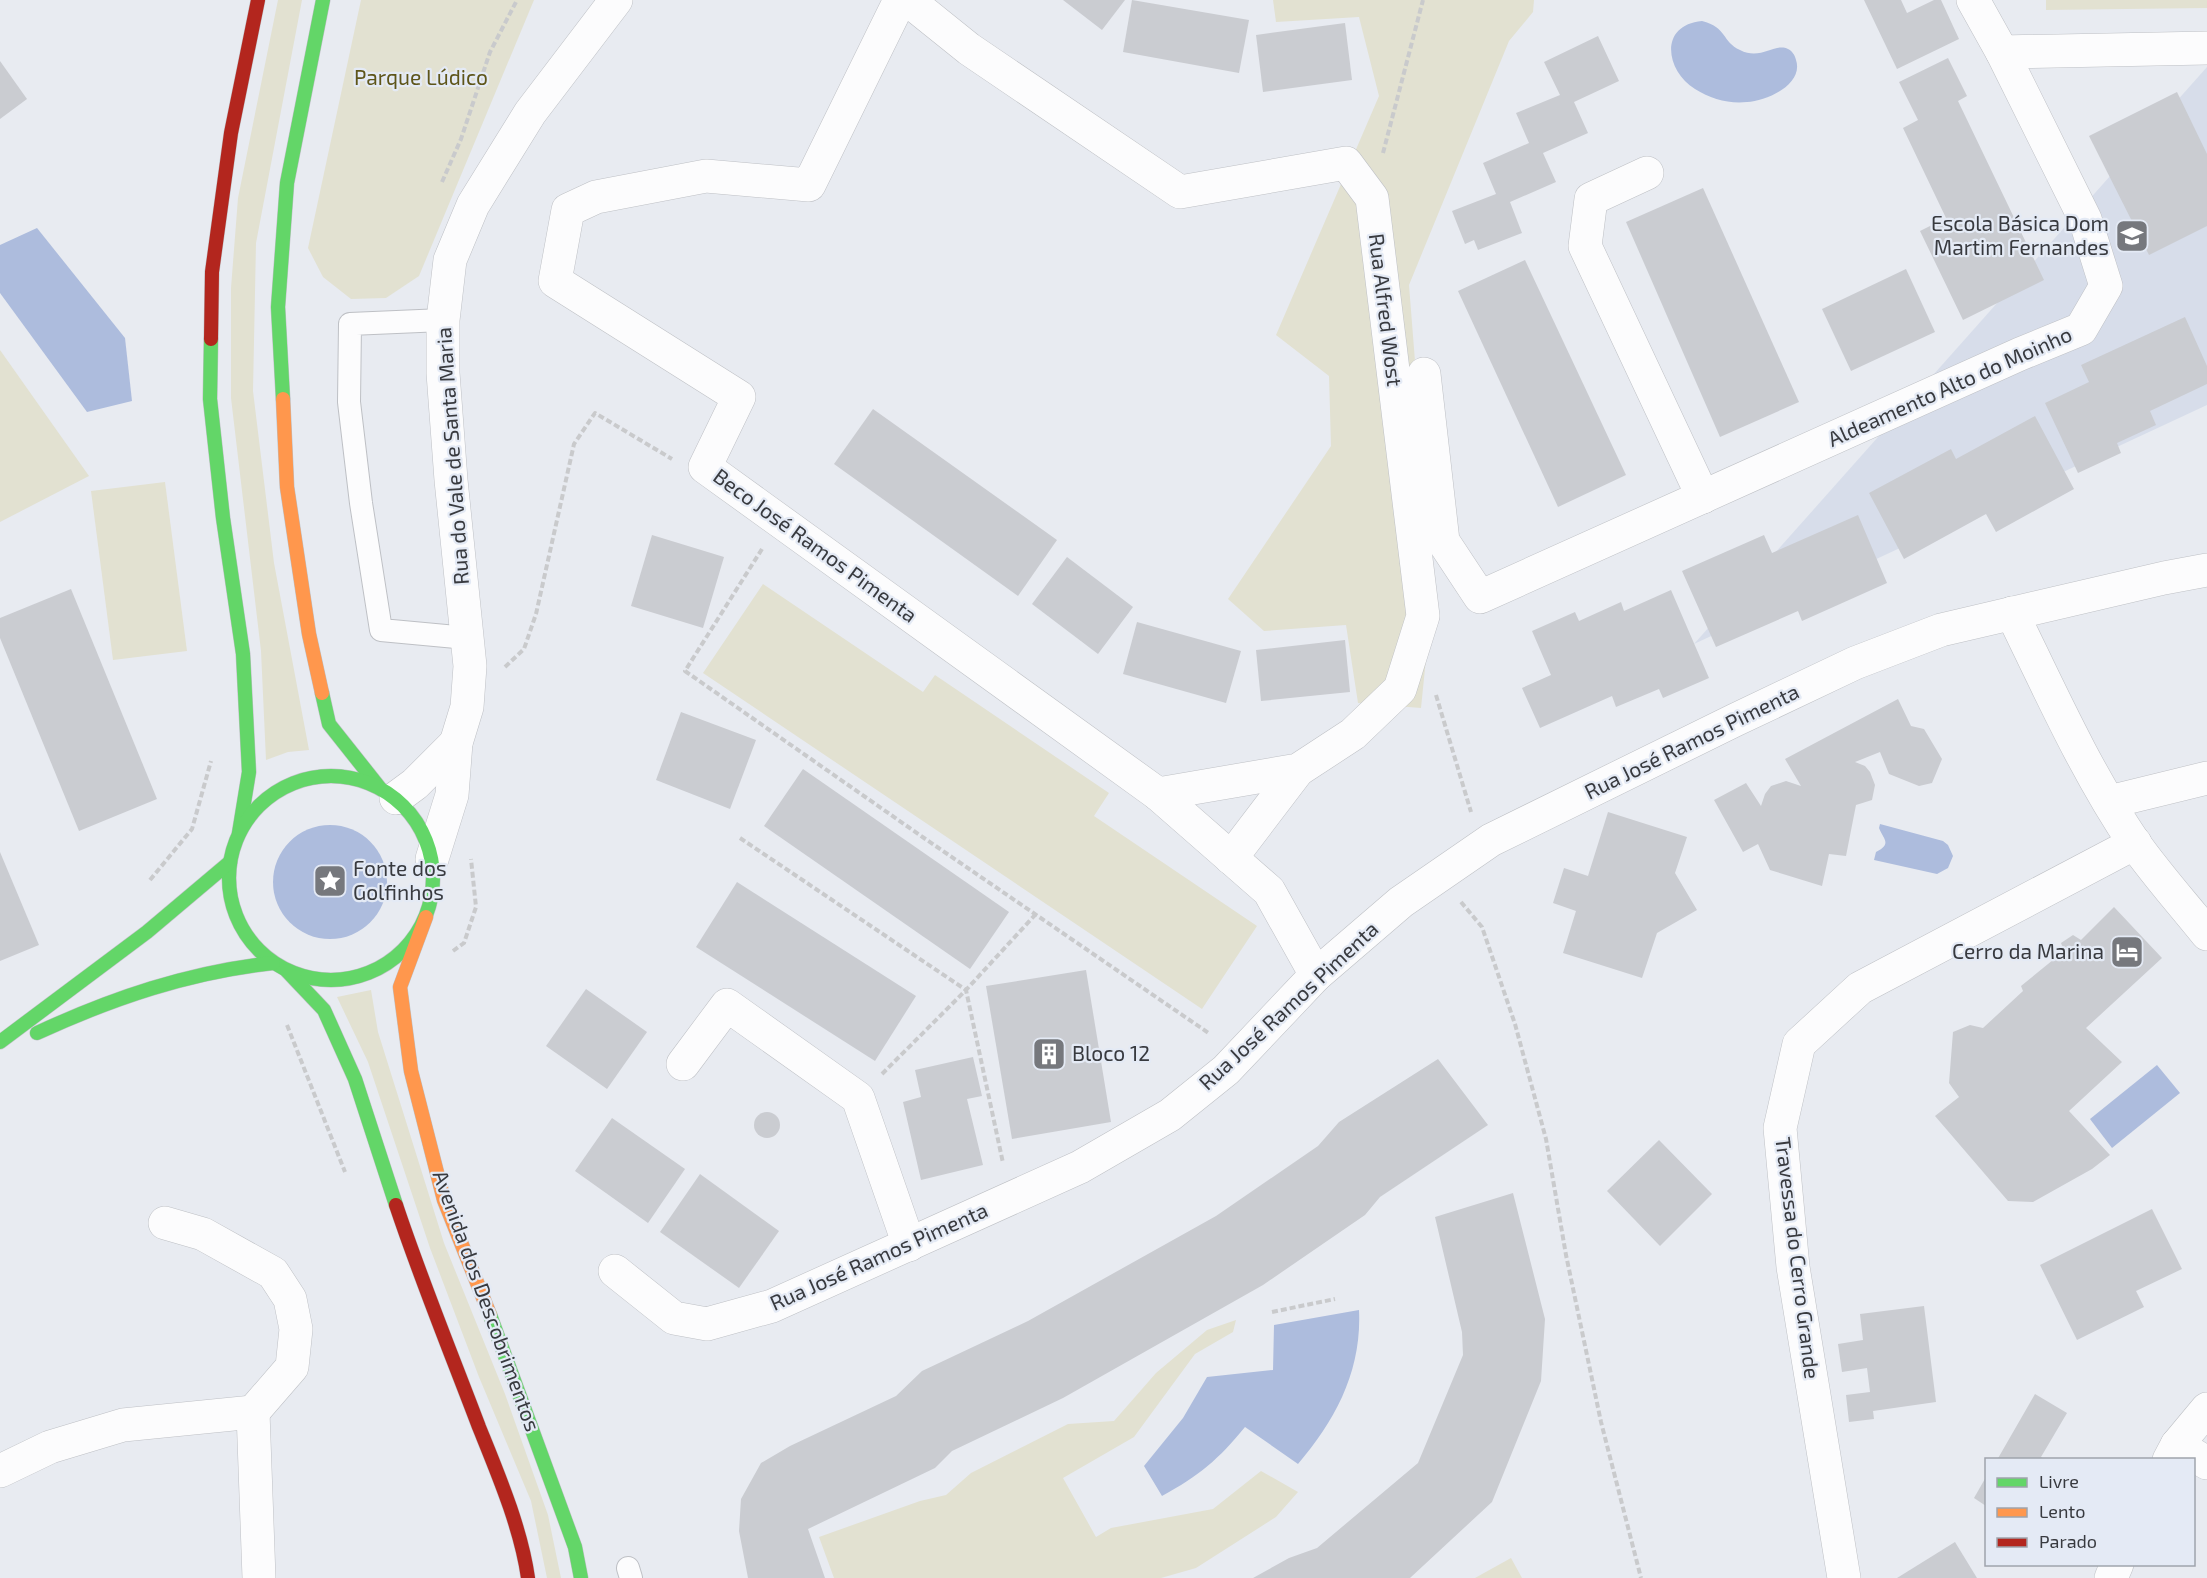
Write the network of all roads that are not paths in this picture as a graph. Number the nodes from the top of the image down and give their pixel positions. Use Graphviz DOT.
graph roads {
  1 [pos="258,0"];
  2 [pos="323,0"];
  3 [pos="616,0"];
  4 [pos="900,0"];
  5 [pos="908,0"];
  6 [pos="1973,0"];
  7 [pos="2207,48"];
  8 [pos="2002,52"];
  9 [pos="1647,173"];
  10 [pos="443,320"];
  11 [pos="1424,374"];
  12 [pos="1703,497"];
  13 [pos="2207,570"];
  14 [pos="2012,613"];
  15 [pos="468,652"];
  16 [pos="456,743"];
  17 [pos="1298,770"];
  18 [pos="2207,778"];
  19 [pos="388,792"];
  20 [pos="1158,794"];
  21 [pos="2109,802"];
  22 [pos="239,833"];
  23 [pos="2135,843"];
  24 [pos="1231,858"];
  25 [pos="432,859"];
  26 [pos="230,862"];
  27 [pos="426,917"];
  28 [pos="2207,934"];
  29 [pos="273,963"];
  30 [pos="287,970"];
  31 [pos="1316,975"];
  32 [pos="0,1042"];
  33 [pos="0,1050"];
  34 [pos="683,1064"];
  35 [pos="165,1223"];
  36 [pos="909,1245"];
  37 [pos="615,1271"];
  38 [pos="2207,1409"];
  39 [pos="253,1412"];
  40 [pos="2173,1452"];
  41 [pos="2192,1458"];
  42 [pos="0,1471"];
  43 [pos="259,1578"];
  44 [pos="528,1578"];
  45 [pos="581,1578"];
  46 [pos="1844,1578"];
  1 -- 22 [label="main road"];
  2 -- 19 [label="main road"];
  3 -- 10 [label="street, Rua do Vale de Santa Maria"];
  4 -- 20 [label="street, Beco José Ramos Pimenta"];
  5 -- 17 [label="street, Rua Alfred Wost"];
  6 -- 8 [label="street, Aldeamento Alto do Moinho"];
  7 -- 8 [label="street"];
  8 -- 12 [label="street, Aldeamento Alto do Moinho"];
  9 -- 12 [label="street"];
  10 -- 15 [label="street, Rua do Vale de Santa Maria"];
  10 -- 15 [label="lane"];
  11 -- 12 [label="street, Aldeamento Alto do Moinho"];
  13 -- 14 [label="street, Rua José Ramos Pimenta"];
  14 -- 21 [label="street"];
  14 -- 31 [label="street, Rua José Ramos Pimenta"];
  15 -- 16 [label="street, Rua do Vale de Santa Maria"];
  16 -- 19 [label="street, Rua do Vale de Santa Maria"];
  16 -- 25 [label="street, Rua do Vale de Santa Maria"];
  17 -- 20 [label="street, Rua Alfred Wost"];
  17 -- 24 [label="street"];
  18 -- 21 [label="street"];
  19 -- 22 [label="main road"];
  19 -- 25 [label="main road"];
  20 -- 24 [label="street, Beco José Ramos Pimenta"];
  21 -- 23 [label="street"];
  22 -- 26 [label="main road"];
  23 -- 28 [label="street"];
  23 -- 46 [label="street, Travessa do Cerro Grande"];
  24 -- 31 [label="street, Beco José Ramos Pimenta"];
  25 -- 27 [label="main road"];
  26 -- 29 [label="main road"];
  26 -- 32 [label="main road"];
  27 -- 30 [label="main road"];
  27 -- 45 [label="main road, Avenida dos Descobrimentos"];
  29 -- 30 [label="main road"];
  29 -- 33 [label="main road"];
  30 -- 44 [label="main road"];
  31 -- 36 [label="street, Rua José Ramos Pimenta"];
  34 -- 36 [label="street"];
  35 -- 39 [label="street"];
  36 -- 37 [label="street, Rua José Ramos Pimenta"];
  38 -- 40 [label="street"];
  39 -- 42 [label="street"];
  39 -- 43 [label="street"];
  40 -- 41 [label="street"];
}
